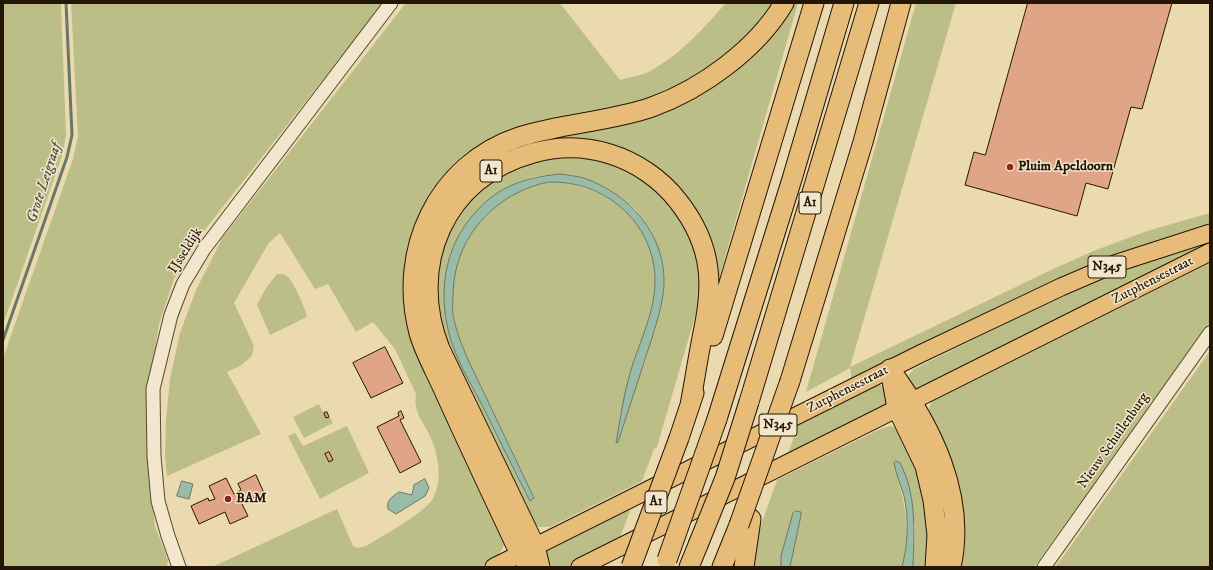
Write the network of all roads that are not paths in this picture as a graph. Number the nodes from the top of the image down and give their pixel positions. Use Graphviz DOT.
graph roads {
  1 [pos="391,3"];
  2 [pos="784,3"];
  3 [pos="814,3"];
  4 [pos="844,3"];
  5 [pos="870,3"];
  6 [pos="900,3"];
  7 [pos="1210,233"];
  8 [pos="1210,252"];
  9 [pos="1210,333"];
  10 [pos="890,369"];
  11 [pos="905,404"];
  12 [pos="690,405"];
  13 [pos="745,522"];
  14 [pos="529,556"];
  15 [pos="665,564"];
  16 [pos="179,567"];
  17 [pos="494,567"];
  18 [pos="540,567"];
  19 [pos="580,567"];
  20 [pos="631,567"];
  21 [pos="689,567"];
  22 [pos="722,567"];
  23 [pos="744,567"];
  24 [pos="935,567"];
  25 [pos="951,567"];
  26 [pos="1044,567"];
  1 -- 16 [label="street, IJsseldijk"];
  2 -- 14 [label="highway, A1"];
  3 -- 12 [label="highway, A1"];
  4 -- 15 [label="highway, A1, bridge"];
  5 -- 21 [label="highway, A1, bridge"];
  6 -- 13 [label="highway, A1, bridge"];
  7 -- 10 [label="main road, Zutphensestraat / N345"];
  8 -- 11 [label="main road, Zutphensestraat / N345"];
  9 -- 26 [label="street, Nieuw Schuilenburg"];
  10 -- 11 [label="highway"];
  10 -- 14 [label="main road, Zutphensestraat / N345"];
  11 -- 19 [label="main road, Zutphensestraat / N345"];
  11 -- 24 [label="highway"];
  11 -- 25 [label="highway"];
  12 -- 14 [label="highway, A1"];
  12 -- 20 [label="highway, A1, bridge"];
  13 -- 22 [label="highway, A1"];
  13 -- 23 [label="highway, A1"];
  14 -- 17 [label="main road, Zutphensestraat / N345"];
  14 -- 18 [label="highway"];
}
